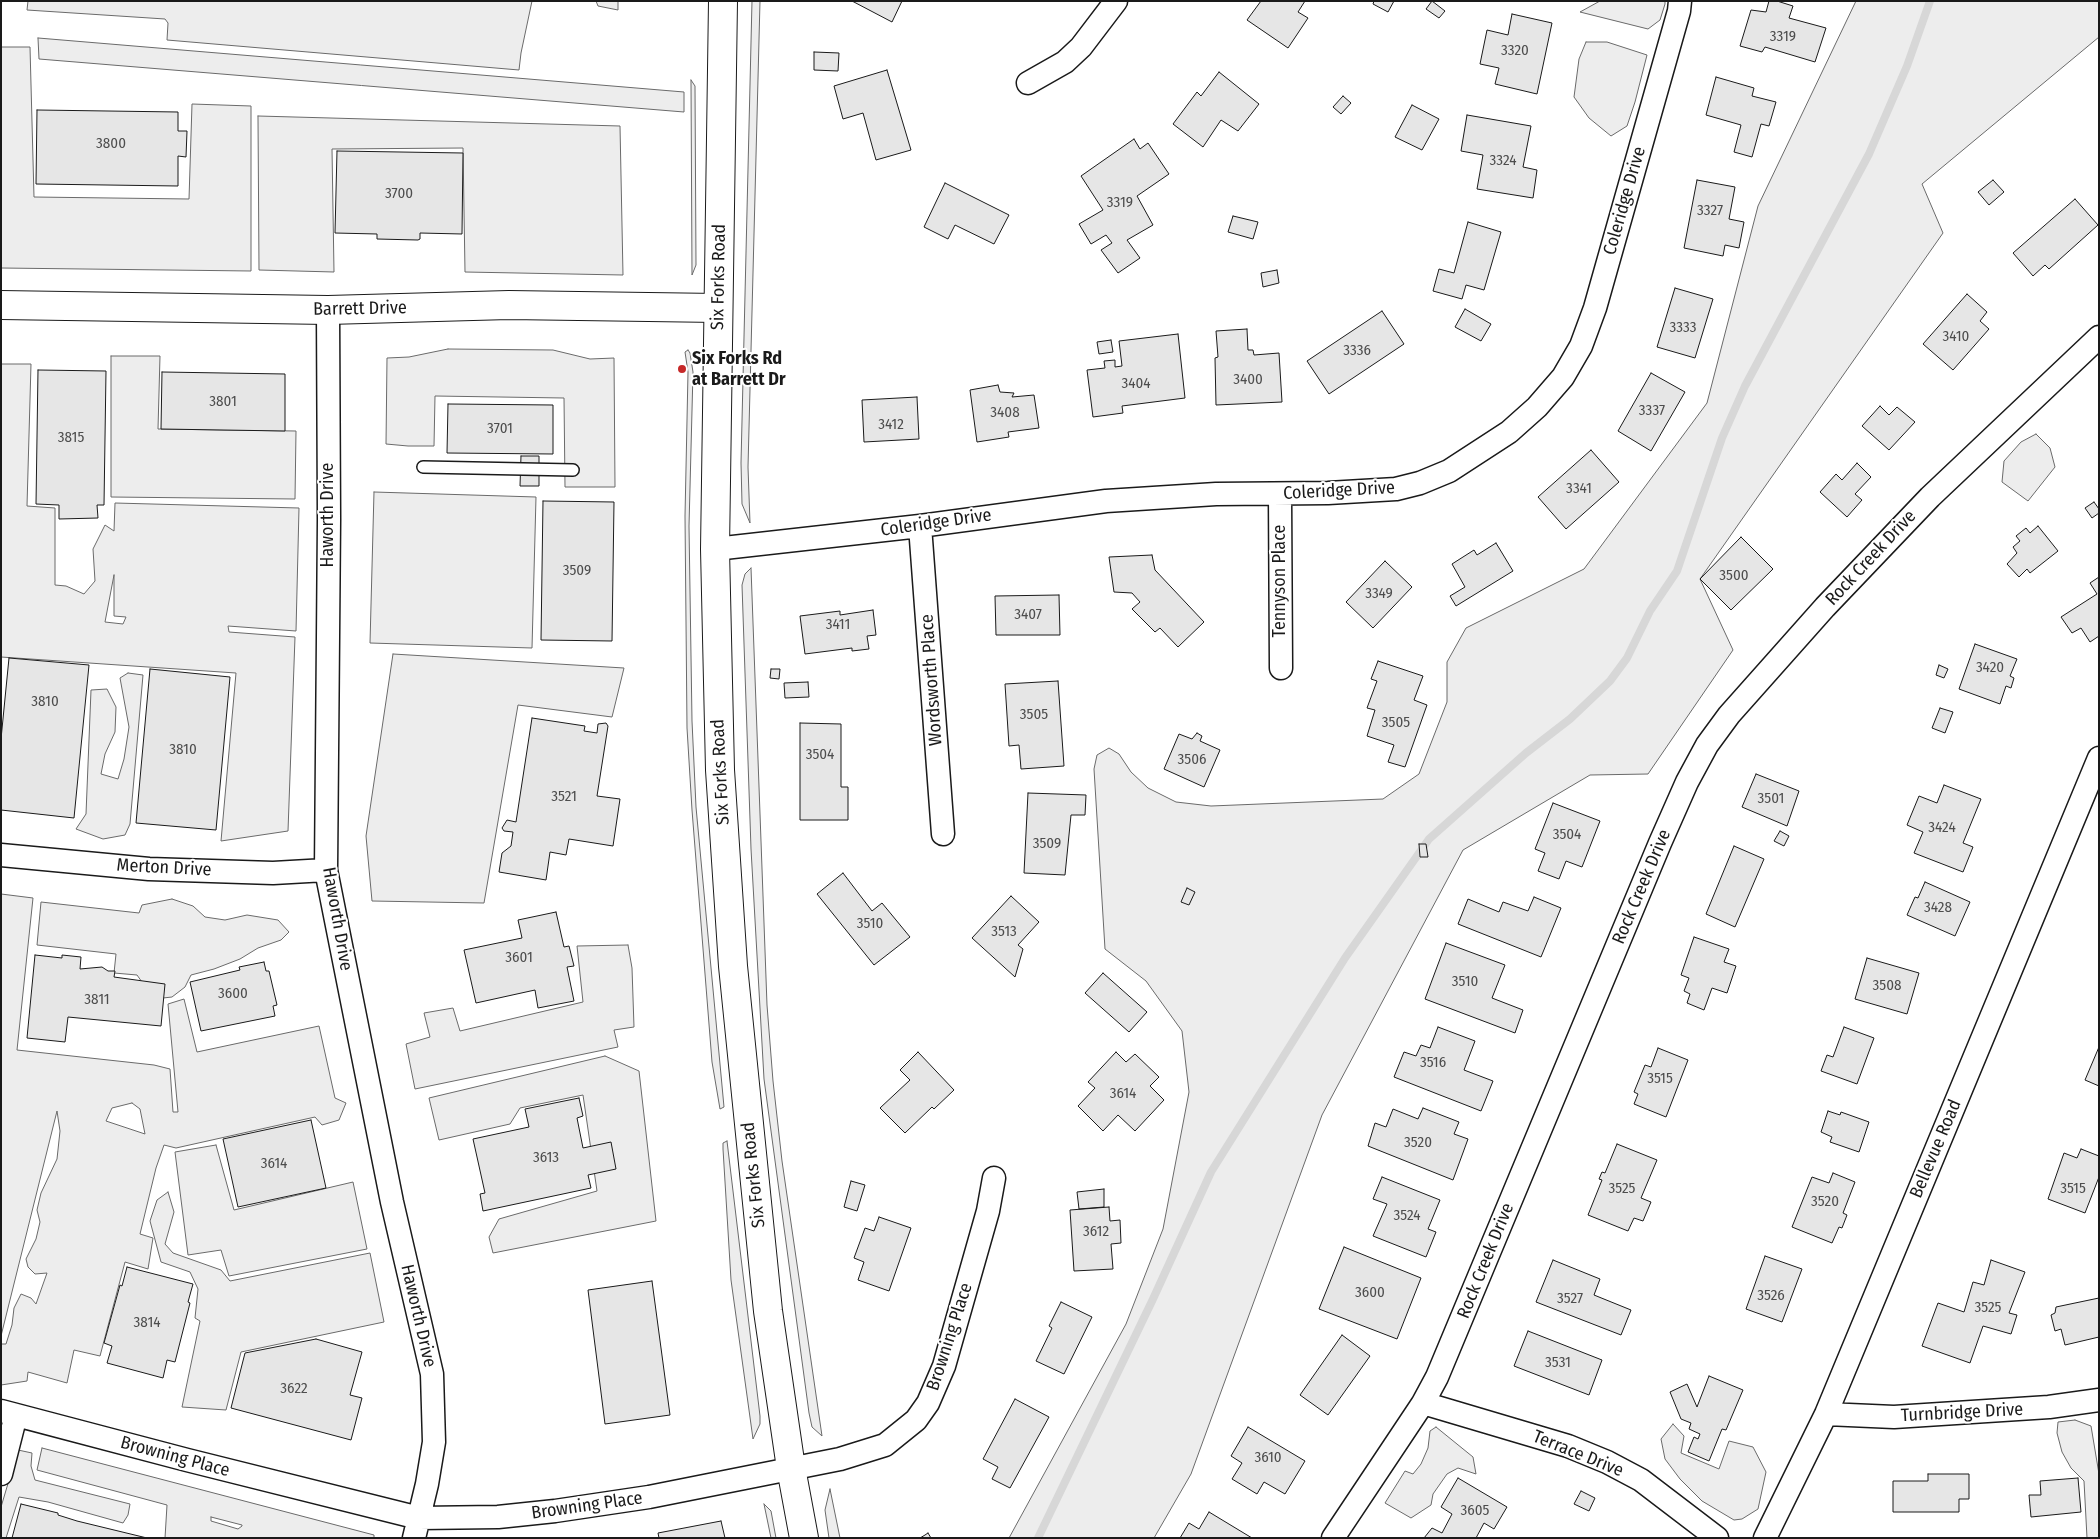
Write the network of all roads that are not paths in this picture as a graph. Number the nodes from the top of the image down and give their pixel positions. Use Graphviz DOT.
graph roads {
  1 [pos="723,1"];
  2 [pos="1116,1"];
  3 [pos="1680,1"];
  4 [pos="1028,83"];
  5 [pos="1,305"];
  6 [pos="718,308"];
  7 [pos="328,310"];
  8 [pos="2099,337"];
  9 [pos="423,467"];
  10 [pos="573,470"];
  11 [pos="1280,494"];
  12 [pos="920,526"];
  13 [pos="715,550"];
  14 [pos="1281,668"];
  15 [pos="2099,758"];
  16 [pos="943,834"];
  17 [pos="1,855"];
  18 [pos="326,870"];
  19 [pos="994,1178"];
  20 [pos="2099,1400"];
  21 [pos="1423,1403"];
  22 [pos="9,1413"];
  23 [pos="1826,1414"];
  24 [pos="791,1468"];
  25 [pos="1,1474"];
  26 [pos="416,1528"];
  27 [pos="804,1538"];
  28 [pos="1333,1538"];
  29 [pos="1717,1538"];
  30 [pos="1765,1538"];
  1 -- 6 [label="main road, Six Forks Road"];
  2 -- 4 [label="street"];
  3 -- 11 [label="street, Coleridge Drive"];
  5 -- 7 [label="main road, Barrett Drive"];
  6 -- 7 [label="main road, Barrett Drive"];
  6 -- 13 [label="main road, Six Forks Road"];
  7 -- 18 [label="street, Haworth Drive"];
  8 -- 21 [label="street, Rock Creek Drive"];
  9 -- 10 [label="lane"];
  11 -- 12 [label="street, Coleridge Drive"];
  11 -- 14 [label="street, Tennyson Place"];
  12 -- 13 [label="street, Coleridge Drive"];
  12 -- 16 [label="street, Wordsworth Place"];
  13 -- 24 [label="main road, Six Forks Road"];
  15 -- 23 [label="street, Bellevue Road"];
  17 -- 18 [label="street, Merton Drive"];
  18 -- 26 [label="street, Haworth Drive"];
  19 -- 24 [label="street, Browning Place"];
  20 -- 23 [label="street, Turnbridge Drive"];
  21 -- 28 [label="street, Rock Creek Drive"];
  21 -- 29 [label="street, Terrace Drive"];
  22 -- 25 [label="street"];
  22 -- 26 [label="street, Browning Place"];
  23 -- 30 [label="street, Bellevue Road"];
  24 -- 26 [label="street, Browning Place"];
  24 -- 27 [label="main road, Six Forks Road"];
}
